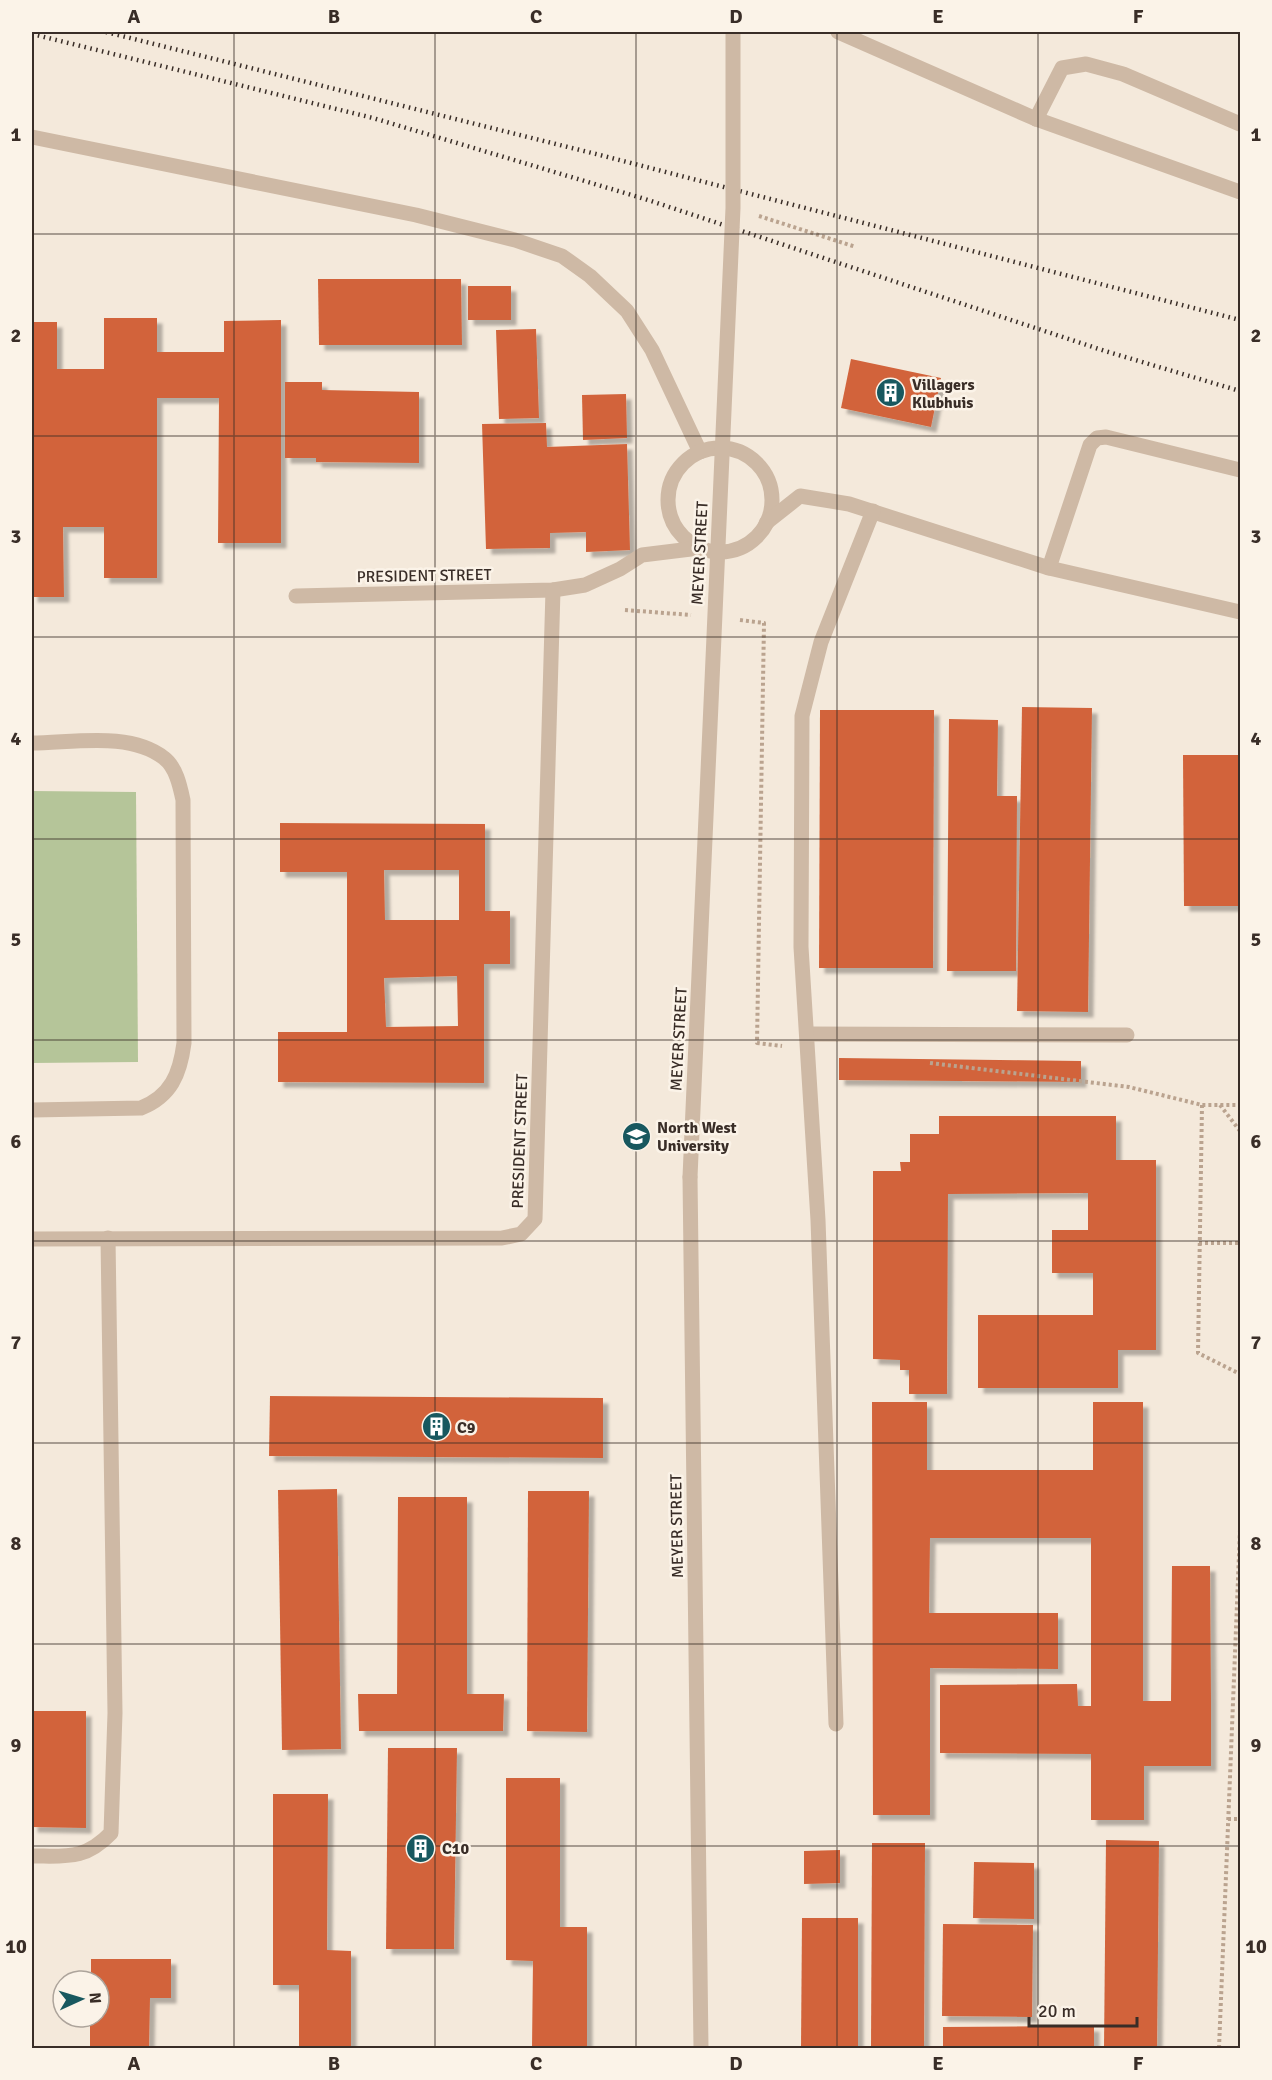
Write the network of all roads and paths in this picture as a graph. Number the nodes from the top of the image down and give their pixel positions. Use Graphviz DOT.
graph roads {
  1 [pos="733,32"];
  2 [pos="838,32"];
  3 [pos="1036,119"];
  4 [pos="1240,124"];
  5 [pos="32,137"];
  6 [pos="1240,192"];
  7 [pos="733,207"];
  8 [pos="856,247"];
  9 [pos="700,452"];
  10 [pos="1240,470"];
  11 [pos="873,511"];
  12 [pos="766,523"];
  13 [pos="699,548"];
  14 [pos="1049,568"];
  15 [pos="553,590"];
  16 [pos="297,596"];
  17 [pos="1240,612"];
  18 [pos="32,743"];
  19 [pos="807,1034"];
  20 [pos="1127,1035"];
  21 [pos="1129,1087"];
  22 [pos="1202,1105"];
  23 [pos="1219,1105"];
  24 [pos="1240,1105"];
  25 [pos="32,1110"];
  26 [pos="1240,1131"];
  27 [pos="108,1238"];
  28 [pos="32,1239"];
  29 [pos="1199,1243"];
  30 [pos="1240,1243"];
  31 [pos="1240,1374"];
  32 [pos="1240,1530"];
  33 [pos="836,1724"];
  34 [pos="1228,1819"];
  35 [pos="1240,1820"];
  36 [pos="32,1856"];
  37 [pos="701,2049"];
  38 [pos="1219,2049"];
  1 -- 7 [label="street, MEYER STREET, bridge"];
  2 -- 3 [label="street"];
  3 -- 4 [label="street"];
  3 -- 6 [label="street"];
  5 -- 9 [label="street"];
  7 -- 8 [label="path"];
  7 -- 37 [label="street, MEYER STREET, bridge"];
  9 -- 12 [label="street"];
  9 -- 13 [label="street"];
  10 -- 14 [label="street"];
  11 -- 12 [label="street"];
  11 -- 14 [label="street"];
  11 -- 19 [label="street"];
  12 -- 13 [label="street"];
  13 -- 15 [label="street, PRESIDENT STREET"];
  14 -- 17 [label="street"];
  15 -- 16 [label="street, PRESIDENT STREET"];
  15 -- 27 [label="street, PRESIDENT STREET"];
  18 -- 25 [label="street"];
  19 -- 20 [label="street"];
  19 -- 33 [label="street"];
  21 -- 22 [label="path"];
  22 -- 23 [label="path"];
  22 -- 29 [label="path"];
  23 -- 24 [label="path"];
  23 -- 26 [label="path"];
  27 -- 28 [label="street, PRESIDENT STREET"];
  27 -- 36 [label="street"];
  29 -- 30 [label="path"];
  29 -- 31 [label="path"];
  32 -- 34 [label="path"];
  34 -- 35 [label="path"];
  34 -- 38 [label="path"];
}
